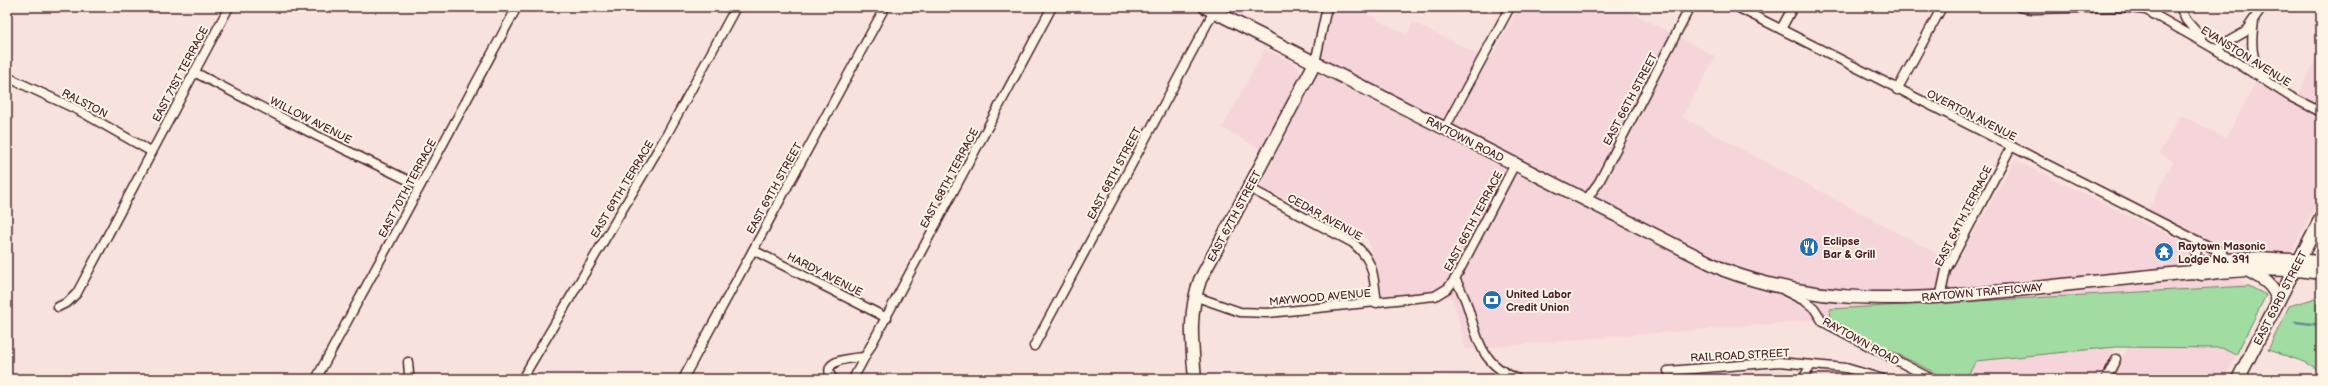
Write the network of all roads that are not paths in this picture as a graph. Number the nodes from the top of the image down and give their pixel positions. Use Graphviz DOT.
graph roads {
  1 [pos="229,7"];
  2 [pos="517,7"];
  3 [pos="736,7"];
  4 [pos="885,7"];
  5 [pos="1052,7"];
  6 [pos="1327,7"];
  7 [pos="1510,7"];
  8 [pos="1690,7"];
  9 [pos="1738,7"];
  10 [pos="1793,7"];
  11 [pos="1942,7"];
  12 [pos="2019,7"];
  13 [pos="2180,7"];
  14 [pos="2262,7"];
  15 [pos="1210,9"];
  16 [pos="2254,19"];
  17 [pos="1781,29"];
  18 [pos="2215,49"];
  19 [pos="1315,63"];
  20 [pos="194,72"];
  21 [pos="7,77"];
  22 [pos="2273,85"];
  23 [pos="1897,90"];
  24 [pos="2321,112"];
  25 [pos="1444,128"];
  26 [pos="2011,147"];
  27 [pos="152,152"];
  28 [pos="1515,164"];
  29 [pos="420,186"];
  30 [pos="1249,188"];
  31 [pos="1586,200"];
  32 [pos="2321,218"];
  33 [pos="2198,241"];
  34 [pos="753,250"];
  35 [pos="2228,260"];
  36 [pos="2321,262"];
  37 [pos="2298,264"];
  38 [pos="1724,270"];
  39 [pos="2246,270"];
  40 [pos="2194,272"];
  41 [pos="2321,273"];
  42 [pos="1455,279"];
  43 [pos="1775,286"];
  44 [pos="1448,288"];
  45 [pos="1194,296"];
  46 [pos="1940,298"];
  47 [pos="2278,302"];
  48 [pos="1377,303"];
  49 [pos="58,307"];
  50 [pos="887,318"];
  51 [pos="1034,346"];
  52 [pos="863,357"];
  53 [pos="2116,360"];
  54 [pos="408,362"];
  55 [pos="1811,365"];
  56 [pos="1668,371"];
  57 [pos="316,379"];
  58 [pos="408,379"];
  59 [pos="522,379"];
  60 [pos="683,379"];
  61 [pos="833,379"];
  62 [pos="853,379"];
  63 [pos="1196,379"];
  64 [pos="1518,379"];
  65 [pos="1803,379"];
  66 [pos="1883,379"];
  67 [pos="1932,379"];
  68 [pos="2106,379"];
  69 [pos="2238,379"];
  1 -- 20 [label="street, EAST 71ST TERRACE"];
  2 -- 29 [label="street, EAST 70TH TERRACE"];
  3 -- 59 [label="street, EAST 69TH TERRACE"];
  4 -- 34 [label="street, EAST 69TH STREET"];
  5 -- 50 [label="street, EAST 68TH TERRACE"];
  6 -- 19 [label="street"];
  7 -- 25 [label="street"];
  8 -- 31 [label="street, EAST 66TH STREET"];
  9 -- 17 [label="street, OVERTON AVENUE"];
  10 -- 17 [label="street"];
  11 -- 23 [label="street"];
  12 -- 18 [label="street, EVANSTON AVENUE"];
  13 -- 18 [label="street"];
  14 -- 16 [label="street"];
  15 -- 19 [label="main road, RAYTOWN ROAD"];
  15 -- 51 [label="street, EAST 68TH STREET"];
  16 -- 18 [label="street"];
  16 -- 22 [label="street"];
  17 -- 23 [label="street, OVERTON AVENUE"];
  18 -- 22 [label="street, EVANSTON AVENUE"];
  19 -- 25 [label="main road, RAYTOWN ROAD"];
  19 -- 30 [label="main road, EAST 67TH STREET"];
  20 -- 27 [label="street, EAST 71ST TERRACE"];
  20 -- 29 [label="street, WILLOW AVENUE"];
  21 -- 27 [label="street, RALSTON"];
  22 -- 24 [label="street, EVANSTON AVENUE"];
  23 -- 26 [label="street, OVERTON AVENUE"];
  25 -- 28 [label="main road, RAYTOWN ROAD"];
  26 -- 33 [label="street, OVERTON AVENUE"];
  26 -- 46 [label="street, EAST 64TH TERRACE"];
  27 -- 49 [label="street, EAST 71ST TERRACE"];
  28 -- 31 [label="main road, RAYTOWN ROAD"];
  28 -- 42 [label="street, EAST 66TH TERRACE"];
  29 -- 57 [label="street, EAST 70TH TERRACE"];
  30 -- 45 [label="main road, EAST 67TH STREET"];
  30 -- 48 [label="street, CEDAR AVENUE"];
  31 -- 38 [label="main road, RAYTOWN ROAD"];
  32 -- 37 [label="main road, EAST 63RD STREET"];
  33 -- 35 [label="street, OVERTON AVENUE"];
  33 -- 40 [label="street"];
  34 -- 50 [label="street, HARDY AVENUE"];
  34 -- 60 [label="street, EAST 69TH STREET"];
  35 -- 37 [label="main road, RAYTOWN TRAFFICWAY"];
  35 -- 40 [label="main road, RAYTOWN TRAFFICWAY"];
  36 -- 37 [label="main road, RAYTOWN TRAFFICWAY"];
  37 -- 39 [label="main road, RAYTOWN TRAFFICWAY"];
  37 -- 41 [label="main road, RAYTOWN TRAFFICWAY"];
  37 -- 47 [label="main road, EAST 63RD STREET"];
  38 -- 43 [label="main road, RAYTOWN TRAFFICWAY"];
  39 -- 40 [label="main road, RAYTOWN TRAFFICWAY"];
  39 -- 47 [label="main road"];
  40 -- 46 [label="main road, RAYTOWN TRAFFICWAY"];
  42 -- 44 [label="street, EAST 66TH TERRACE"];
  42 -- 64 [label="street"];
  43 -- 46 [label="main road, RAYTOWN TRAFFICWAY"];
  43 -- 67 [label="street, RAYTOWN ROAD"];
  44 -- 48 [label="street, MAYWOOD AVENUE"];
  45 -- 48 [label="street, MAYWOOD AVENUE"];
  45 -- 63 [label="main road, EAST 67TH STREET"];
  47 -- 69 [label="main road, EAST 63RD STREET"];
  50 -- 52 [label="street, EAST 68TH TERRACE"];
  52 -- 61 [label="street"];
  52 -- 62 [label="street, EAST 68TH TERRACE"];
  53 -- 68 [label="street"];
  54 -- 58 [label="street"];
  55 -- 56 [label="street, RAILROAD STREET"];
  55 -- 65 [label="street"];
  55 -- 66 [label="street, RAILROAD STREET"];
}
